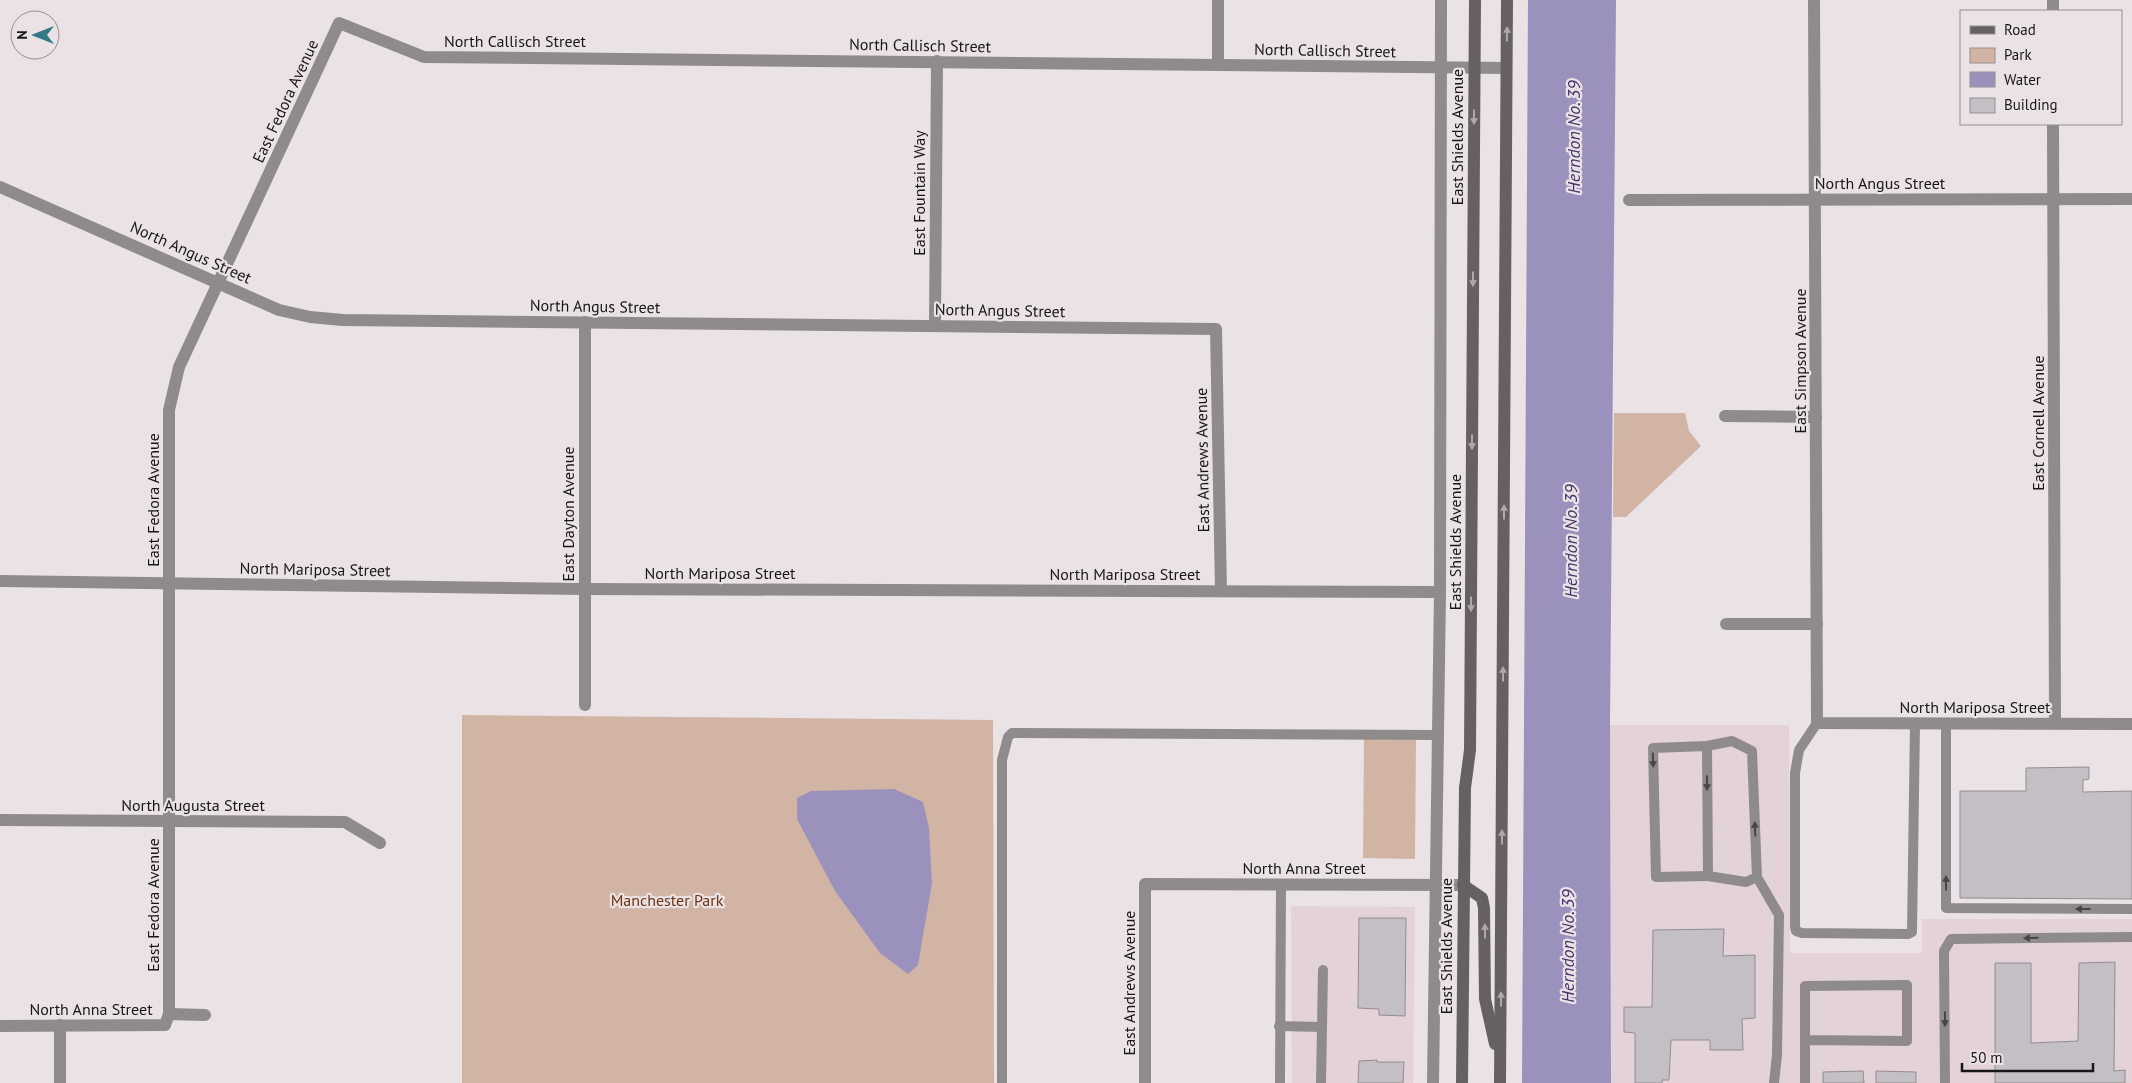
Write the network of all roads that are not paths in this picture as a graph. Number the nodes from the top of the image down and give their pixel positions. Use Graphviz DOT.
graph roads {
  1 [pos="1218,0"];
  2 [pos="1440,0"];
  3 [pos="1475,0"];
  4 [pos="1507,0"];
  5 [pos="1814,0"];
  6 [pos="339,23"];
  7 [pos="937,61"];
  8 [pos="1218,65"];
  9 [pos="1440,68"];
  10 [pos="1474,68"];
  11 [pos="1506,68"];
  12 [pos="2053,125"];
  13 [pos="0,187"];
  14 [pos="2053,199"];
  15 [pos="2132,199"];
  16 [pos="1629,200"];
  17 [pos="1815,200"];
  18 [pos="218,282"];
  19 [pos="585,322"];
  20 [pos="935,325"];
  21 [pos="1216,329"];
  22 [pos="1725,416"];
  23 [pos="1816,417"];
  24 [pos="0,581"];
  25 [pos="170,583"];
  26 [pos="584,589"];
  27 [pos="1221,591"];
  28 [pos="1440,592"];
  29 [pos="1726,624"];
  30 [pos="1817,624"];
  31 [pos="585,706"];
  32 [pos="1817,723"];
  33 [pos="1915,723"];
  34 [pos="1946,723"];
  35 [pos="2055,723"];
  36 [pos="2132,724"];
  37 [pos="1438,735"];
  38 [pos="1707,746"];
  39 [pos="0,820"];
  40 [pos="169,821"];
  41 [pos="380,843"];
  42 [pos="1708,876"];
  43 [pos="1757,877"];
  44 [pos="1145,884"];
  45 [pos="1281,884"];
  46 [pos="1434,884"];
  47 [pos="1463,884"];
  48 [pos="2132,909"];
  49 [pos="2132,937"];
  50 [pos="1323,970"];
  51 [pos="169,1014"];
  52 [pos="204,1015"];
  53 [pos="60,1025"];
  54 [pos="0,1026"];
  55 [pos="1279,1026"];
  56 [pos="1322,1027"];
  57 [pos="1806,1040"];
  58 [pos="1500,1066"];
  59 [pos="60,1083"];
  60 [pos="1002,1083"];
  61 [pos="1145,1083"];
  62 [pos="1280,1083"];
  63 [pos="1321,1083"];
  64 [pos="1433,1083"];
  65 [pos="1462,1083"];
  66 [pos="1500,1083"];
  67 [pos="1774,1083"];
  68 [pos="1805,1083"];
  69 [pos="1946,1083"];
  1 -- 8 [label="street"];
  2 -- 9 [label="street"];
  3 -- 10 [label="main road, East Shields Avenue"];
  11 -- 4 [label="main road, one-way"];
  5 -- 17 [label="street, East Simpson Avenue"];
  6 -- 7 [label="street, North Callisch Street"];
  6 -- 18 [label="street, East Fedora Avenue"];
  7 -- 8 [label="street, North Callisch Street"];
  7 -- 20 [label="street, East Fountain Way"];
  8 -- 9 [label="street, North Callisch Street"];
  9 -- 10 [label="street, North Callisch Street"];
  9 -- 28 [label="street"];
  10 -- 11 [label="street, North Callisch Street"];
  10 -- 47 [label="main road, East Shields Avenue, one-way"];
  58 -- 11 [label="main road, one-way"];
  12 -- 14 [label="street, East Cornell Avenue"];
  13 -- 18 [label="street, North Angus Street"];
  14 -- 15 [label="street, North Angus Street"];
  14 -- 17 [label="street, North Angus Street"];
  14 -- 35 [label="street, East Cornell Avenue"];
  16 -- 17 [label="street, North Angus Street"];
  17 -- 23 [label="street, East Simpson Avenue"];
  18 -- 19 [label="street, North Angus Street"];
  18 -- 25 [label="street, East Fedora Avenue"];
  19 -- 20 [label="street, North Angus Street"];
  19 -- 26 [label="street, East Dayton Avenue"];
  20 -- 21 [label="street, North Angus Street"];
  21 -- 27 [label="street, East Andrews Avenue"];
  22 -- 23 [label="street"];
  23 -- 30 [label="street, East Simpson Avenue"];
  24 -- 25 [label="street, North Mariposa Street"];
  25 -- 26 [label="street, North Mariposa Street"];
  25 -- 40 [label="street, East Fedora Avenue"];
  26 -- 27 [label="street, North Mariposa Street"];
  26 -- 31 [label="street, East Dayton Avenue"];
  27 -- 28 [label="street, North Mariposa Street"];
  28 -- 37 [label="street"];
  29 -- 30 [label="street"];
  30 -- 32 [label="street, East Simpson Avenue"];
  32 -- 33 [label="street, North Mariposa Street"];
  32 -- 33 [label="lane"];
  33 -- 34 [label="street, North Mariposa Street"];
  34 -- 35 [label="street, North Mariposa Street"];
  48 -- 34 [label="lane, one-way"];
  35 -- 36 [label="street, North Mariposa Street"];
  37 -- 46 [label="street"];
  37 -- 60 [label="lane"];
  38 -- 42 [label="lane, one-way"];
  38 -- 42 [label="lane, one-way"];
  43 -- 38 [label="lane, one-way"];
  39 -- 40 [label="street, North Augusta Street"];
  40 -- 41 [label="street, North Augusta Street"];
  40 -- 51 [label="street, East Fedora Avenue"];
  42 -- 43 [label="lane"];
  43 -- 67 [label="lane"];
  44 -- 45 [label="street, North Anna Street"];
  44 -- 61 [label="street, East Andrews Avenue"];
  45 -- 46 [label="street, North Anna Street"];
  45 -- 55 [label="lane"];
  46 -- 47 [label="street, North Anna Street"];
  46 -- 64 [label="street"];
  58 -- 47 [label="main road, one-way"];
  47 -- 65 [label="main road, East Shields Avenue"];
  49 -- 69 [label="lane, one-way"];
  50 -- 56 [label="lane"];
  51 -- 52 [label="street, North Anna Street"];
  51 -- 53 [label="street, North Anna Street"];
  53 -- 54 [label="street, North Anna Street"];
  53 -- 59 [label="street"];
  55 -- 56 [label="lane"];
  55 -- 62 [label="lane"];
  56 -- 63 [label="lane"];
  57 -- 57 [label="lane"];
  57 -- 68 [label="lane"];
  58 -- 66 [label="main road"];
}
